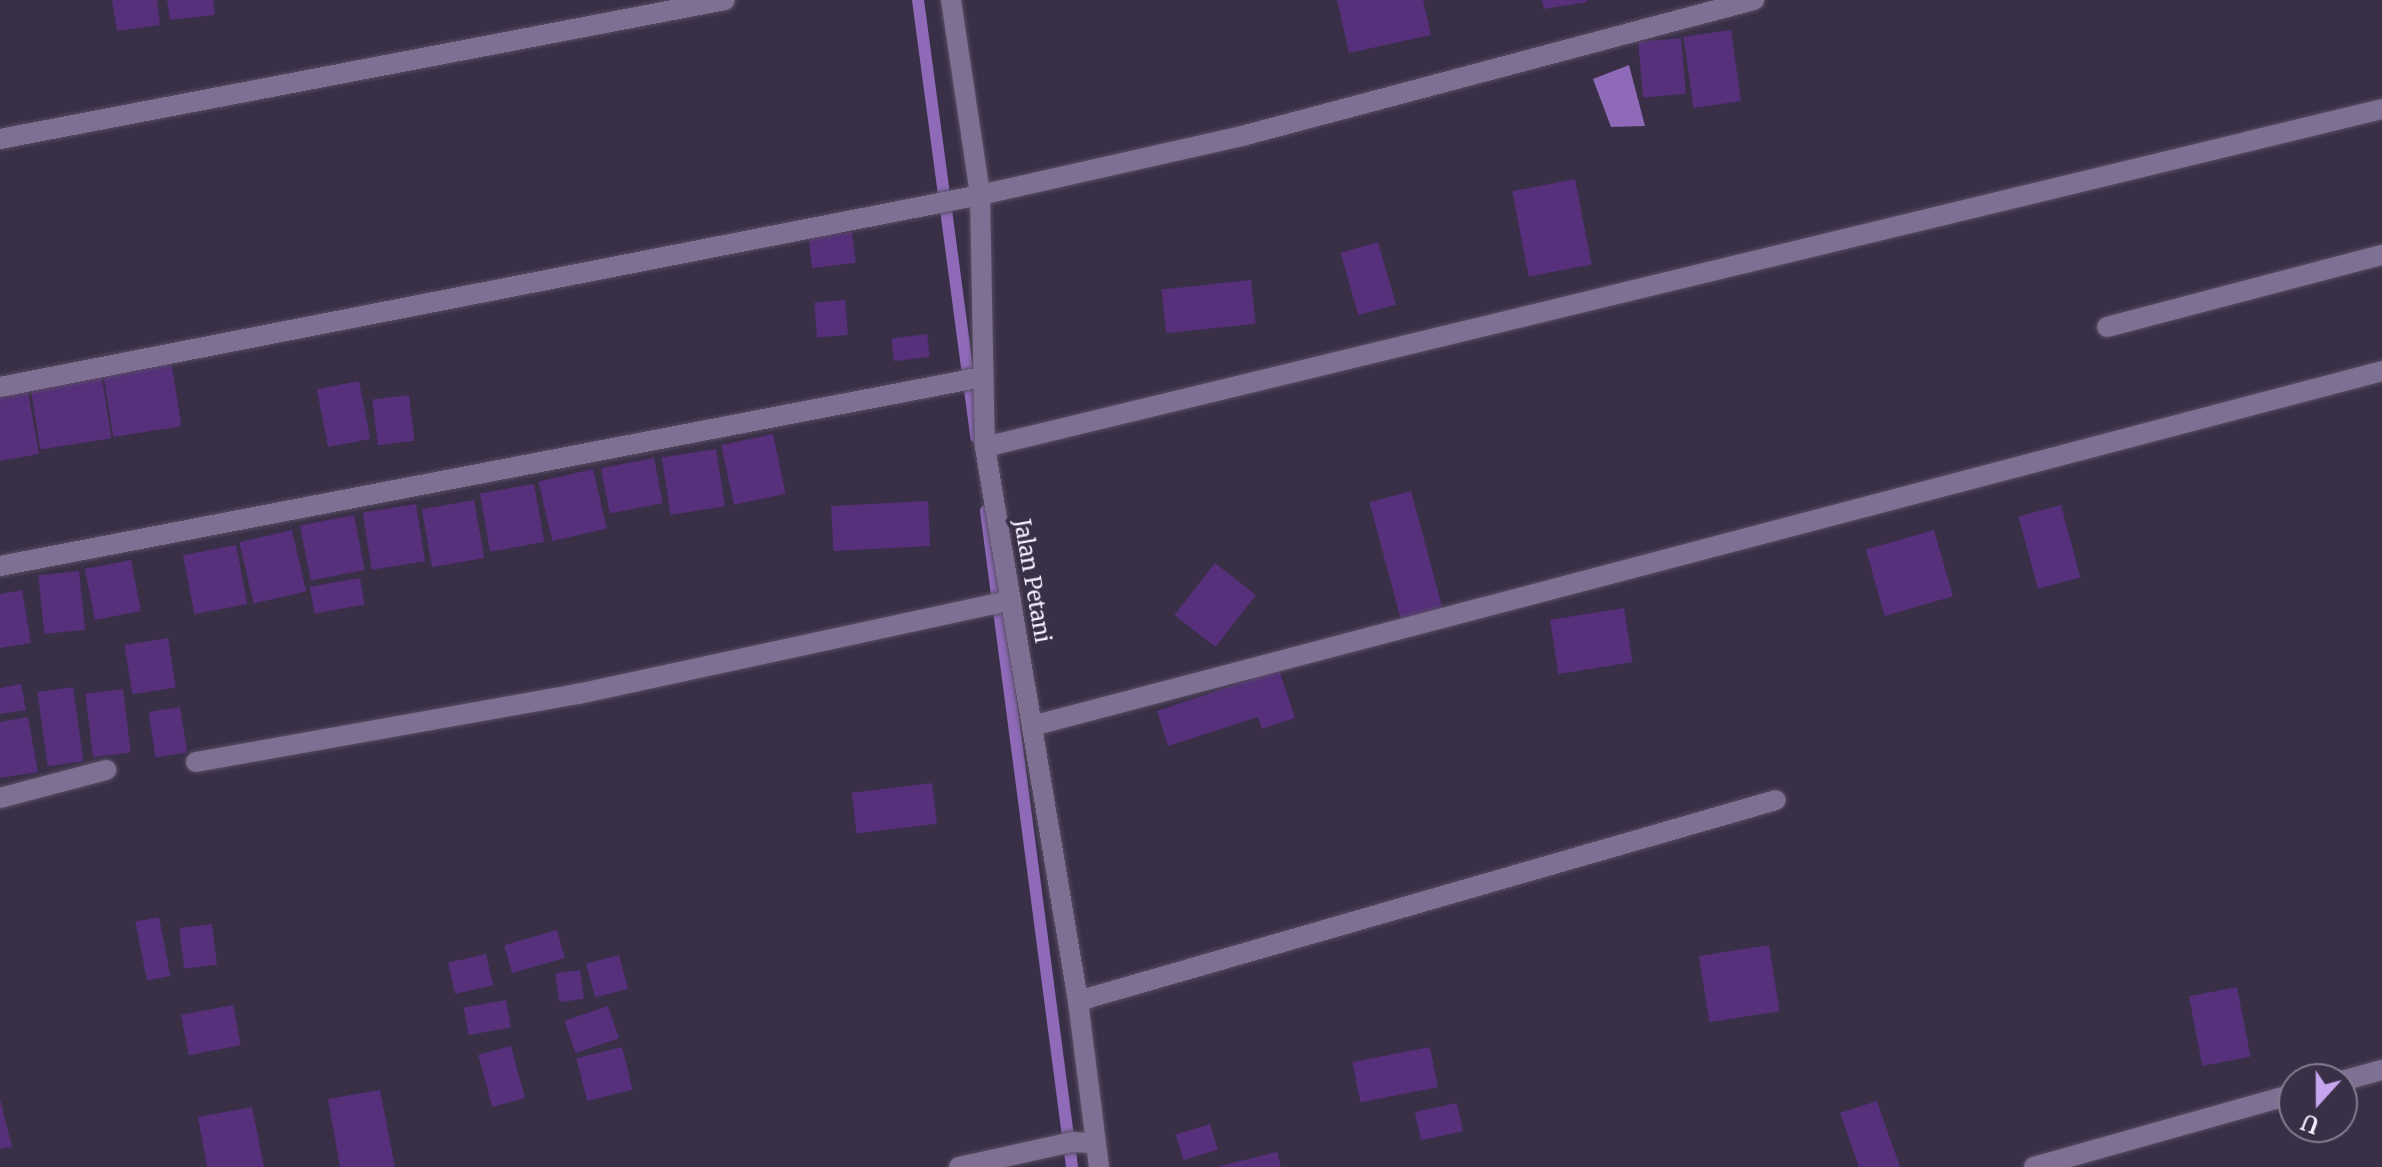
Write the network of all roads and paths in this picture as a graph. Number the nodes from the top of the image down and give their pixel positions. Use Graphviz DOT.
graph roads {
  1 [pos="725,0"];
  2 [pos="951,0"];
  3 [pos="1754,0"];
  4 [pos="2382,109"];
  5 [pos="0,139"];
  6 [pos="980,195"];
  7 [pos="2382,255"];
  8 [pos="2107,327"];
  9 [pos="2382,371"];
  10 [pos="982,377"];
  11 [pos="0,387"];
  12 [pos="985,447"];
  13 [pos="0,566"];
  14 [pos="1011,600"];
  15 [pos="1032,726"];
  16 [pos="196,762"];
  17 [pos="106,770"];
  18 [pos="0,798"];
  19 [pos="1776,800"];
  20 [pos="1078,1001"];
  21 [pos="2382,1070"];
  22 [pos="2358,1077"];
  23 [pos="2278,1098"];
  24 [pos="1094,1143"];
  25 [pos="959,1167"];
  26 [pos="1099,1167"];
  27 [pos="2034,1167"];
  1 -- 5 [label="street"];
  2 -- 6 [label="street, Jalan Petani"];
  3 -- 6 [label="street"];
  4 -- 12 [label="street"];
  6 -- 10 [label="street, Jalan Petani"];
  6 -- 11 [label="street"];
  7 -- 8 [label="street"];
  9 -- 15 [label="street"];
  10 -- 12 [label="street, Jalan Petani"];
  10 -- 13 [label="street"];
  12 -- 14 [label="street, Jalan Petani"];
  14 -- 15 [label="street, Jalan Petani"];
  14 -- 16 [label="street"];
  15 -- 20 [label="street, Jalan Petani"];
  17 -- 18 [label="street"];
  19 -- 20 [label="street"];
  20 -- 24 [label="street, Jalan Petani"];
  21 -- 22 [label="street"];
  23 -- 27 [label="street"];
  24 -- 25 [label="street"];
  24 -- 26 [label="street, Jalan Petani"];
}
